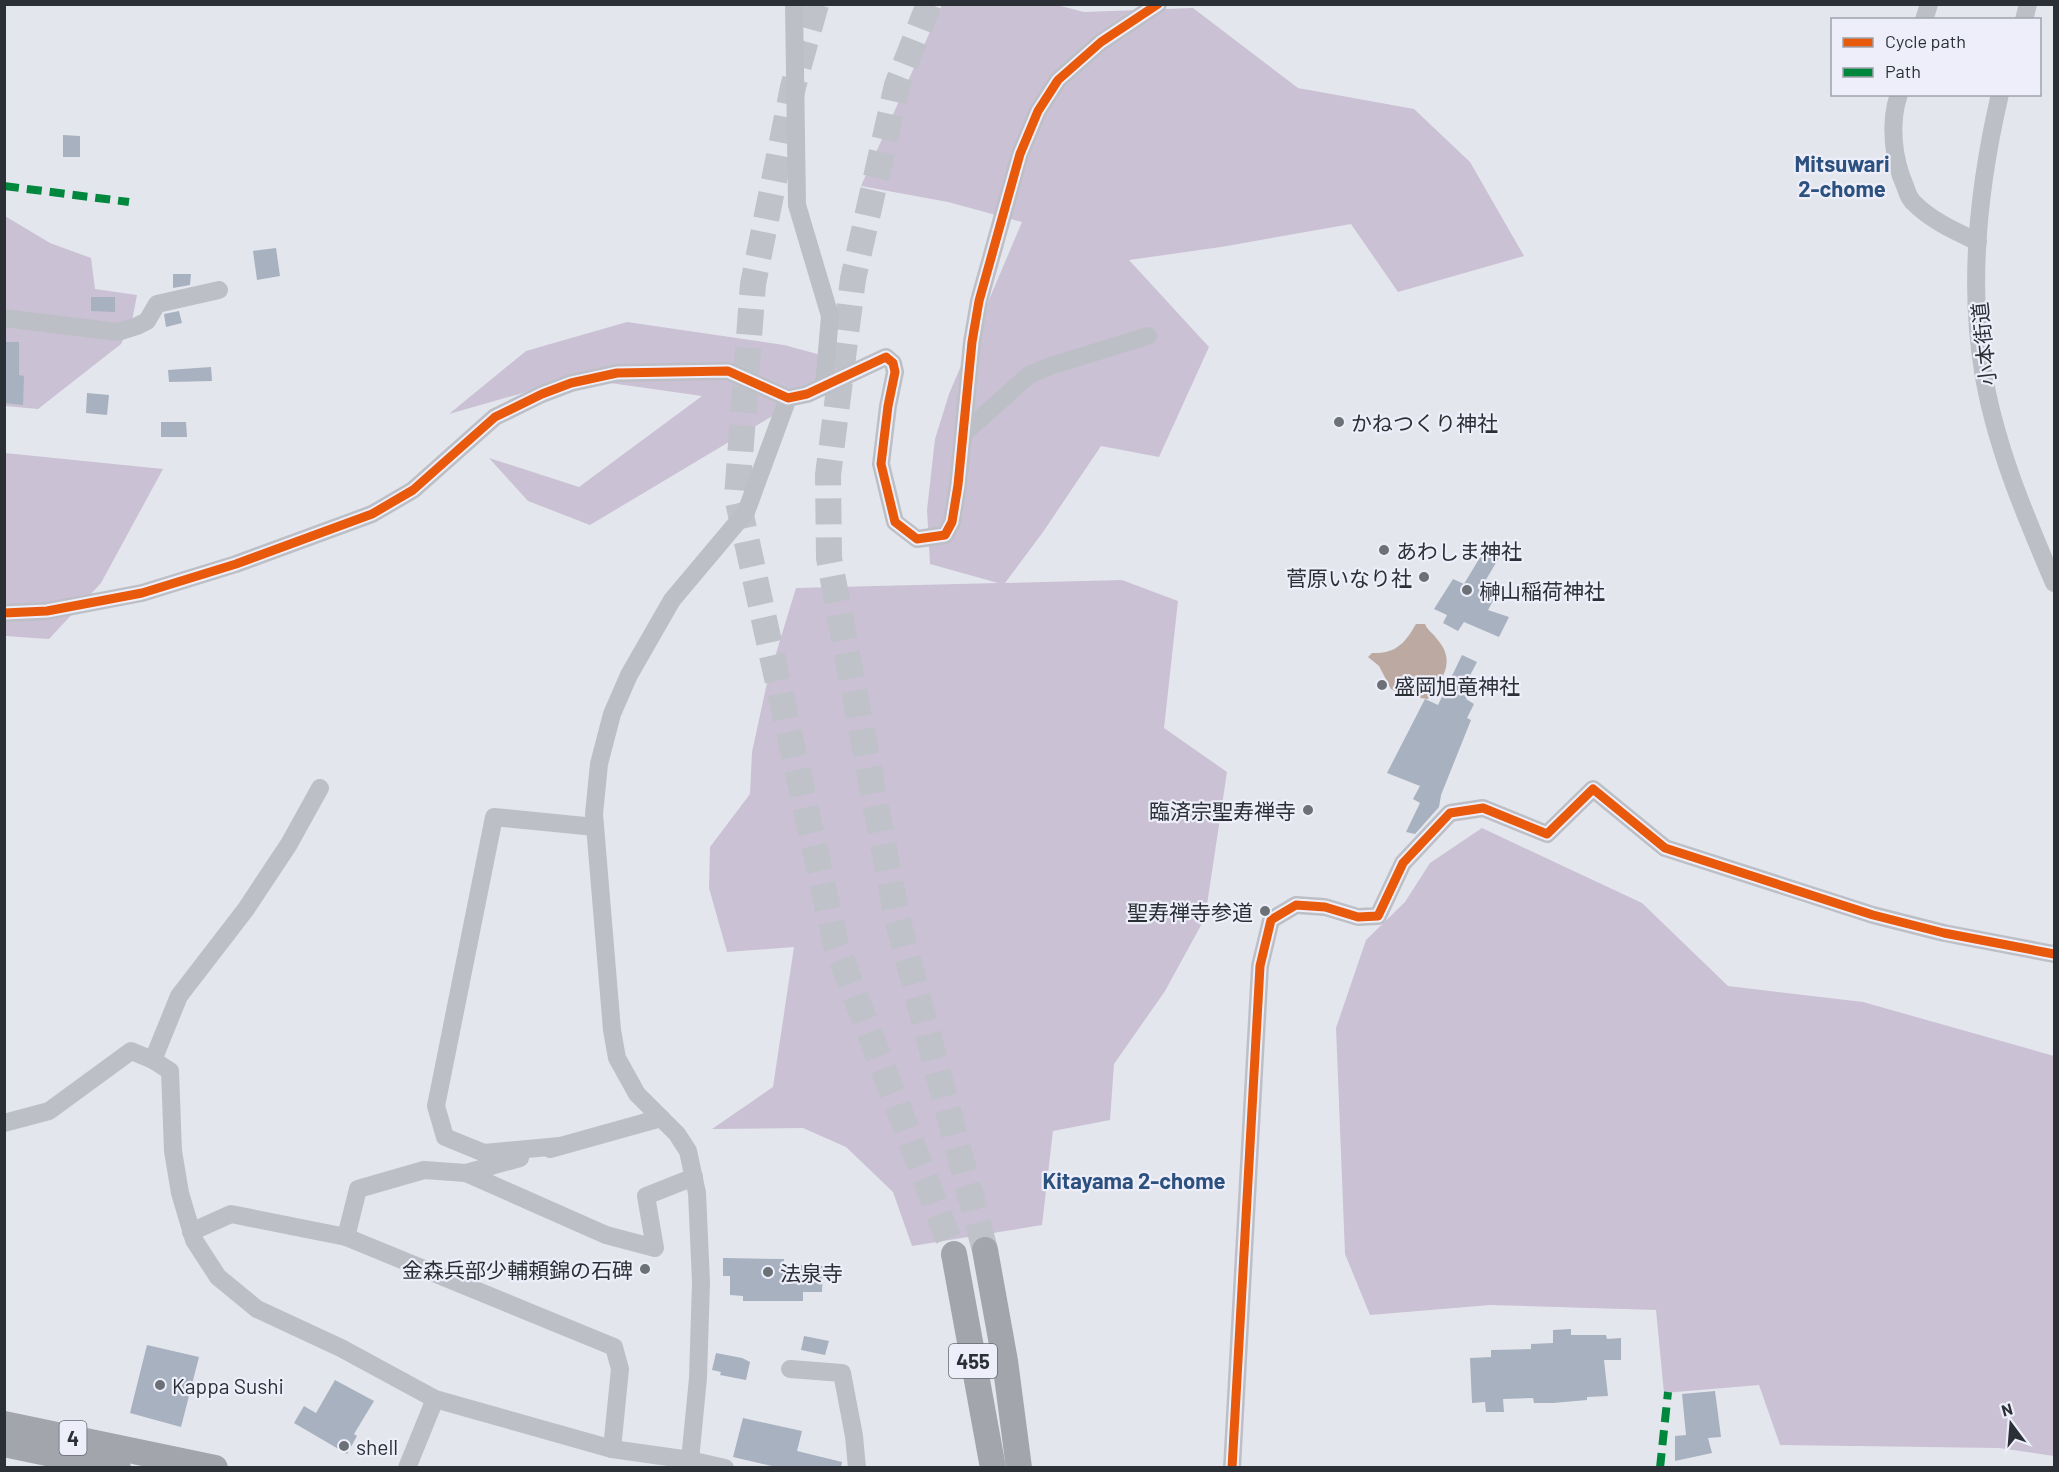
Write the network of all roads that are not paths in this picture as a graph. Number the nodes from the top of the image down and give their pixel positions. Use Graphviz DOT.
graph roads {
  1 [pos="794,4"];
  2 [pos="1158,4"];
  3 [pos="1898,96"];
  4 [pos="2000,96"];
  5 [pos="1978,242"];
  6 [pos="219,290"];
  7 [pos="4,318"];
  8 [pos="1148,336"];
  9 [pos="824,386"];
  10 [pos="788,398"];
  11 [pos="964,433"];
  12 [pos="2055,583"];
  13 [pos="4,613"];
  14 [pos="320,788"];
  15 [pos="596,827"];
  16 [pos="2055,954"];
  17 [pos="153,1060"];
  18 [pos="661,1118"];
  19 [pos="4,1123"];
  20 [pos="560,1146"];
  21 [pos="466,1173"];
  22 [pos="694,1177"];
  23 [pos="191,1232"];
  24 [pos="346,1237"];
  25 [pos="985,1250"];
  26 [pos="954,1254"];
  27 [pos="790,1370"];
  28 [pos="435,1399"];
  29 [pos="4,1424"];
  30 [pos="4,1444"];
  31 [pos="612,1449"];
  32 [pos="690,1460"];
  33 [pos="118,1467"];
  34 [pos="215,1467"];
  35 [pos="407,1467"];
  36 [pos="725,1467"];
  37 [pos="857,1467"];
  38 [pos="993,1467"];
  39 [pos="1019,1467"];
  40 [pos="1232,1467"];
  1 -- 9 [label="street"];
  2 -- 11 [label="street"];
  3 -- 5 [label="street"];
  4 -- 5 [label="street, 小本街道"];
  5 -- 12 [label="street, 小本街道"];
  6 -- 7 [label="street"];
  8 -- 11 [label="street"];
  9 -- 10 [label="street"];
  9 -- 11 [label="street"];
  10 -- 13 [label="street"];
  10 -- 15 [label="street"];
  14 -- 17 [label="street"];
  15 -- 18 [label="street"];
  15 -- 20 [label="street"];
  16 -- 40 [label="street"];
  17 -- 19 [label="street"];
  17 -- 23 [label="street"];
  18 -- 20 [label="street"];
  18 -- 22 [label="street"];
  20 -- 21 [label="street"];
  21 -- 22 [label="street"];
  21 -- 24 [label="street"];
  22 -- 32 [label="street"];
  23 -- 24 [label="street"];
  23 -- 28 [label="street"];
  24 -- 31 [label="street"];
  25 -- 39 [label="highway, 455"];
  26 -- 38 [label="highway, 455"];
  27 -- 37 [label="street"];
  28 -- 31 [label="street"];
  28 -- 35 [label="street"];
  29 -- 34 [label="highway, 4"];
  30 -- 33 [label="highway, 4"];
  31 -- 32 [label="street"];
  32 -- 36 [label="street"];
}
